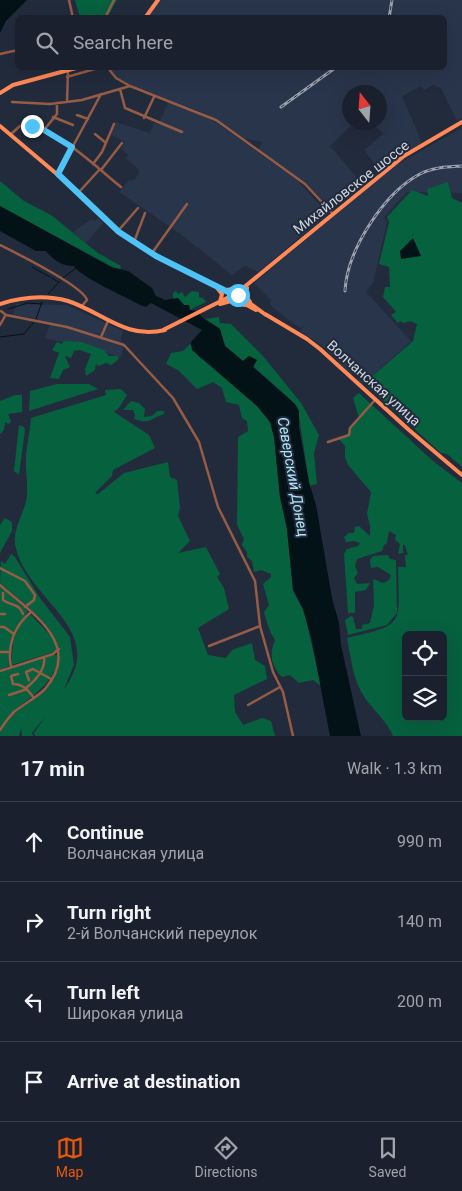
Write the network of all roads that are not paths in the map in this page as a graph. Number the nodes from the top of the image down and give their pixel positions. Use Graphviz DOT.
graph roads {
  1 [pos="69,0"];
  2 [pos="114,0"];
  3 [pos="157,0"];
  4 [pos="72,15"];
  5 [pos="107,15"];
  6 [pos="146,15"];
  7 [pos="15,51"];
  8 [pos="0,54"];
  9 [pos="65,70"];
  10 [pos="66,70"];
  11 [pos="69,70"];
  12 [pos="91,70"];
  13 [pos="110,70"];
  14 [pos="67,77"];
  15 [pos="130,86"];
  16 [pos="120,89"];
  17 [pos="0,92"];
  18 [pos="101,94"];
  19 [pos="154,96"];
  20 [pos="12,102"];
  21 [pos="67,102"];
  22 [pos="57,103"];
  23 [pos="77,115"];
  24 [pos="53,118"];
  25 [pos="144,118"];
  26 [pos="88,119"];
  27 [pos="462,122"];
  28 [pos="114,124"];
  29 [pos="73,125"];
  30 [pos="0,126"];
  31 [pos="44,130"];
  32 [pos="182,132"];
  33 [pos="10,134"];
  34 [pos="95,134"];
  35 [pos="106,143"];
  36 [pos="122,143"];
  37 [pos="72,147"];
  38 [pos="93,164"];
  39 [pos="100,170"];
  40 [pos="58,174"];
  41 [pos="121,187"];
  42 [pos="79,192"];
  43 [pos="187,204"];
  44 [pos="138,208"];
  45 [pos="146,213"];
  46 [pos="332,214"];
  47 [pos="118,231"];
  48 [pos="134,242"];
  49 [pos="0,245"];
  50 [pos="152,253"];
  51 [pos="212,284"];
  52 [pos="245,288"];
  53 [pos="218,289"];
  54 [pos="223,290"];
  55 [pos="234,296"];
  56 [pos="220,303"];
  57 [pos="0,304"];
  58 [pos="250,305"];
  59 [pos="81,307"];
  60 [pos="1,311"];
  61 [pos="6,315"];
  62 [pos="108,321"];
  63 [pos="0,325"];
  64 [pos="101,337"];
  65 [pos="375,400"];
  66 [pos="328,442"];
  67 [pos="462,475"];
  68 [pos="0,568"];
  69 [pos="0,585"];
  70 [pos="3,593"];
  71 [pos="16,598"];
  72 [pos="12,602"];
  73 [pos="26,607"];
  74 [pos="31,612"];
  75 [pos="0,614"];
  76 [pos="5,614"];
  77 [pos="23,614"];
  78 [pos="260,626"];
  79 [pos="0,627"];
  80 [pos="14,634"];
  81 [pos="209,646"];
  82 [pos="0,652"];
  83 [pos="10,652"];
  84 [pos="57,654"];
  85 [pos="44,657"];
  86 [pos="11,668"];
  87 [pos="0,671"];
  88 [pos="40,673"];
  89 [pos="18,674"];
  90 [pos="51,679"];
  91 [pos="29,680"];
  92 [pos="280,687"];
  93 [pos="27,689"];
  94 [pos="8,695"];
  95 [pos="34,698"];
  96 [pos="248,705"];
  97 [pos="0,730"];
  98 [pos="293,736"];
  1 -- 4 [label="street"];
  2 -- 5 [label="street"];
  3 -- 6 [label="main road"];
  7 -- 8 [label="street"];
  9 -- 17 [label="main road"];
  10 -- 17 [label="main road"];
  11 -- 14 [label="street"];
  12 -- 14 [label="street"];
  13 -- 15 [label="street"];
  14 -- 21 [label="street"];
  15 -- 16 [label="street"];
  15 -- 19 [label="street"];
  16 -- 18 [label="street"];
  16 -- 25 [label="street"];
  18 -- 21 [label="street"];
  18 -- 26 [label="street"];
  19 -- 25 [label="street"];
  19 -- 46 [label="street"];
  20 -- 22 [label="street"];
  21 -- 22 [label="street"];
  22 -- 24 [label="street"];
  23 -- 26 [label="street"];
  24 -- 29 [label="street"];
  24 -- 31 [label="street"];
  25 -- 32 [label="street"];
  26 -- 37 [label="street"];
  27 -- 46 [label="main road, Михайловское шоссе"];
  28 -- 35 [label="street"];
  30 -- 33 [label="main road, Волчанская улица"];
  31 -- 33 [label="street"];
  31 -- 37 [label="street"];
  33 -- 40 [label="main road, Волчанская улица"];
  34 -- 35 [label="street"];
  35 -- 38 [label="street"];
  36 -- 39 [label="street"];
  37 -- 38 [label="street"];
  37 -- 40 [label="street"];
  38 -- 39 [label="street"];
  39 -- 41 [label="street"];
  39 -- 42 [label="street"];
  40 -- 42 [label="main road, Волчанская улица"];
  42 -- 47 [label="main road, Волчанская улица"];
  43 -- 50 [label="street"];
  44 -- 47 [label="street"];
  45 -- 48 [label="street"];
  46 -- 52 [label="main road, Михайловское шоссе"];
  47 -- 48 [label="main road, Волчанская улица"];
  48 -- 50 [label="main road, Волчанская улица"];
  49 -- 59 [label="street"];
  50 -- 51 [label="main road, Волчанская улица"];
  51 -- 53 [label="main road, Волчанская улица"];
  51 -- 54 [label="main road, Волчанская улица"];
  52 -- 54 [label="main road"];
  52 -- 55 [label="main road, Михайловское шоссе"];
  52 -- 58 [label="main road"];
  53 -- 55 [label="main road, Волчанская улица"];
  53 -- 56 [label="main road"];
  54 -- 55 [label="main road, Волчанская улица"];
  55 -- 56 [label="main road, Михайловское шоссе"];
  55 -- 58 [label="main road, Волчанская улица"];
  56 -- 58 [label="main road"];
  56 -- 62 [label="main road, Михайловское шоссе"];
  57 -- 59 [label="main road"];
  58 -- 65 [label="main road, Волчанская улица"];
  59 -- 62 [label="main road"];
  60 -- 61 [label="street"];
  61 -- 63 [label="street"];
  61 -- 64 [label="street"];
  62 -- 64 [label="street"];
  64 -- 78 [label="street"];
  65 -- 66 [label="street"];
  65 -- 67 [label="main road, Волчанская улица"];
  68 -- 73 [label="street"];
  69 -- 71 [label="street"];
  70 -- 72 [label="street"];
  71 -- 72 [label="street"];
  71 -- 73 [label="street"];
  72 -- 77 [label="street"];
  73 -- 74 [label="street"];
  74 -- 80 [label="street"];
  74 -- 84 [label="street"];
  75 -- 76 [label="street"];
  78 -- 81 [label="street"];
  78 -- 92 [label="street"];
  79 -- 80 [label="street"];
  80 -- 83 [label="street"];
  82 -- 83 [label="street"];
  83 -- 86 [label="street"];
  84 -- 85 [label="street"];
  84 -- 90 [label="street"];
  85 -- 86 [label="street"];
  85 -- 88 [label="street"];
  86 -- 87 [label="street"];
  88 -- 90 [label="street"];
  88 -- 91 [label="street"];
  88 -- 93 [label="street"];
  89 -- 93 [label="street"];
  90 -- 95 [label="street"];
  92 -- 96 [label="street"];
  92 -- 98 [label="street"];
  93 -- 94 [label="street"];
  93 -- 95 [label="street"];
  95 -- 97 [label="street"];
}
